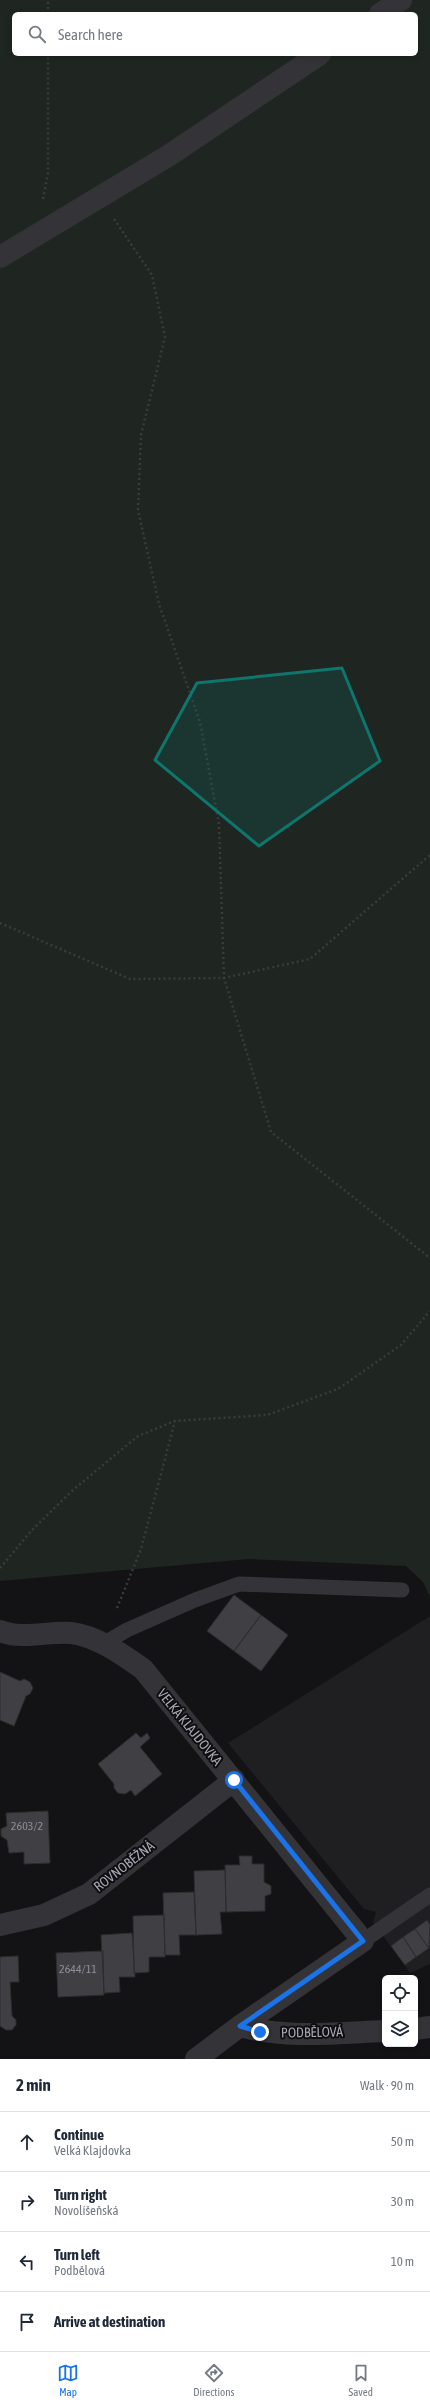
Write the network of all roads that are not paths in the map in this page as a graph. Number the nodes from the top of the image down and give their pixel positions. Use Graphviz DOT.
graph roads {
  1 [pos="400,0"];
  2 [pos="383,12"];
  3 [pos="317,56"];
  4 [pos="0,256"];
  5 [pos="402,1590"];
  6 [pos="0,1631"];
  7 [pos="103,1644"];
  8 [pos="234,1780"];
  9 [pos="430,1894"];
  10 [pos="0,1925"];
  11 [pos="363,1941"];
  12 [pos="240,2026"];
  13 [pos="430,2027"];
  14 [pos="418,2028"];
  15 [pos="382,2031"];
  16 [pos="196,2059"];
  1 -- 2 [label="street"];
  3 -- 4 [label="street"];
  5 -- 7 [label="lane"];
  6 -- 7 [label="street, VELKÁ KLAJDOVKA"];
  7 -- 8 [label="street, VELKÁ KLAJDOVKA"];
  8 -- 10 [label="street, ROVNOBĚŽNÁ"];
  8 -- 11 [label="street, VELKÁ KLAJDOVKA"];
  9 -- 11 [label="lane"];
  11 -- 12 [label="street"];
  12 -- 15 [label="street, PODBĚLOVÁ"];
  12 -- 16 [label="street"];
  13 -- 14 [label="street"];
}
